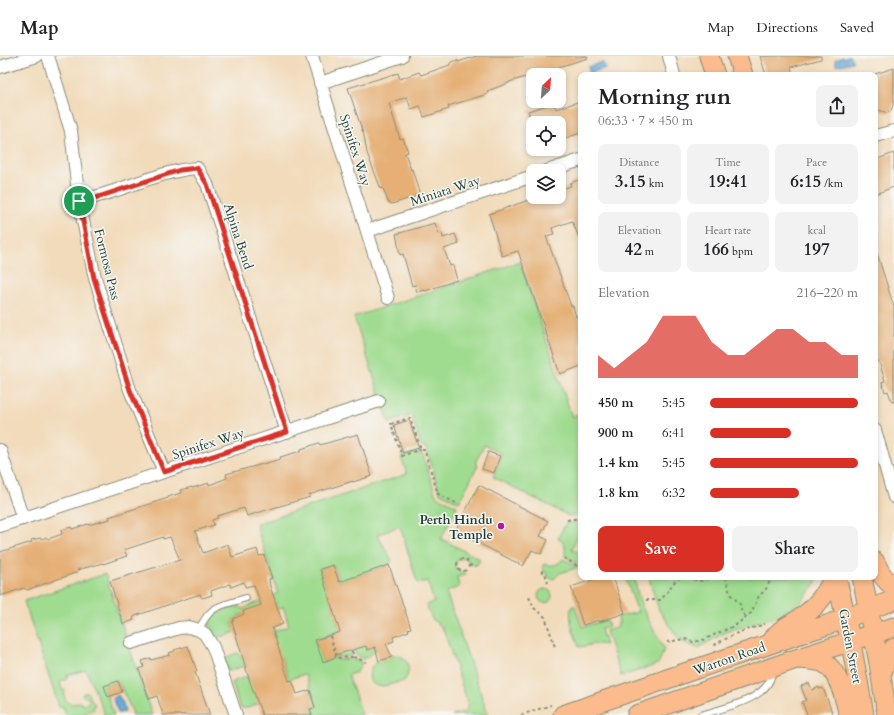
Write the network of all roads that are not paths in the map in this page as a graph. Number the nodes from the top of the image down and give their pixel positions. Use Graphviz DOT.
graph roads {
  1 [pos="37,56"];
  2 [pos="48,56"];
  3 [pos="312,56"];
  4 [pos="402,56"];
  5 [pos="669,56"];
  6 [pos="709,56"];
  7 [pos="737,56"];
  8 [pos="0,67"];
  9 [pos="673,72"];
  10 [pos="713,72"];
  11 [pos="742,72"];
  12 [pos="320,83"];
  13 [pos="894,131"];
  14 [pos="878,135"];
  15 [pos="578,161"];
  16 [pos="566,165"];
  17 [pos="526,178"];
  18 [pos="79,201"];
  19 [pos="366,231"];
  20 [pos="388,298"];
  21 [pos="379,401"];
  22 [pos="287,432"];
  23 [pos="878,441"];
  24 [pos="0,450"];
  25 [pos="164,472"];
  26 [pos="894,497"];
  27 [pos="23,519"];
  28 [pos="0,526"];
  29 [pos="878,571"];
  30 [pos="833,580"];
  31 [pos="836,580"];
  32 [pos="863,580"];
  33 [pos="894,587"];
  34 [pos="246,598"];
  35 [pos="894,600"];
  36 [pos="868,610"];
  37 [pos="845,618"];
  38 [pos="894,627"];
  39 [pos="199,630"];
  40 [pos="873,634"];
  41 [pos="850,641"];
  42 [pos="131,643"];
  43 [pos="768,645"];
  44 [pos="894,648"];
  45 [pos="796,658"];
  46 [pos="773,668"];
  47 [pos="881,675"];
  48 [pos="236,715"];
  49 [pos="563,715"];
  50 [pos="637,715"];
  51 [pos="701,715"];
  52 [pos="849,715"];
  53 [pos="864,715"];
  54 [pos="887,715"];
  1 -- 8 [label="street"];
  2 -- 18 [label="street, Formosa Pass"];
  3 -- 12 [label="street, Spinifex Way"];
  4 -- 12 [label="street"];
  5 -- 9 [label="street"];
  6 -- 10 [label="main road"];
  7 -- 11 [label="main road"];
  12 -- 19 [label="street, Spinifex Way"];
  13 -- 14 [label="street"];
  15 -- 16 [label="street"];
  17 -- 19 [label="street, Miniata Way"];
  18 -- 22 [label="street, Alpina Bend"];
  18 -- 25 [label="street, Formosa Pass"];
  19 -- 20 [label="street, Spinifex Way"];
  21 -- 22 [label="street, Spinifex Way"];
  22 -- 25 [label="street, Spinifex Way"];
  23 -- 26 [label="street"];
  24 -- 27 [label="street"];
  25 -- 27 [label="street, Spinifex Way"];
  27 -- 28 [label="street, Spinifex Way"];
  29 -- 33 [label="main road"];
  30 -- 43 [label="main road"];
  31 -- 37 [label="main road, Garden Street"];
  32 -- 36 [label="main road, Garden Street"];
  34 -- 39 [label="lane"];
  35 -- 36 [label="main road, Warton Road"];
  36 -- 37 [label="main road, Warton Road"];
  36 -- 40 [label="main road, Garden Street"];
  37 -- 41 [label="main road, Garden Street"];
  37 -- 43 [label="main road, Warton Road"];
  38 -- 40 [label="main road, Warton Road"];
  39 -- 42 [label="street"];
  39 -- 48 [label="street"];
  40 -- 41 [label="main road, Warton Road"];
  40 -- 47 [label="main road, Garden Street"];
  41 -- 45 [label="main road, Warton Road"];
  41 -- 53 [label="main road, Garden Street"];
  43 -- 49 [label="main road, Warton Road"];
  44 -- 47 [label="main road"];
  45 -- 46 [label="main road, Warton Road"];
  45 -- 52 [label="main road"];
  46 -- 50 [label="main road, Warton Road"];
  46 -- 51 [label="lane"];
  47 -- 54 [label="main road, Garden Street"];
}
